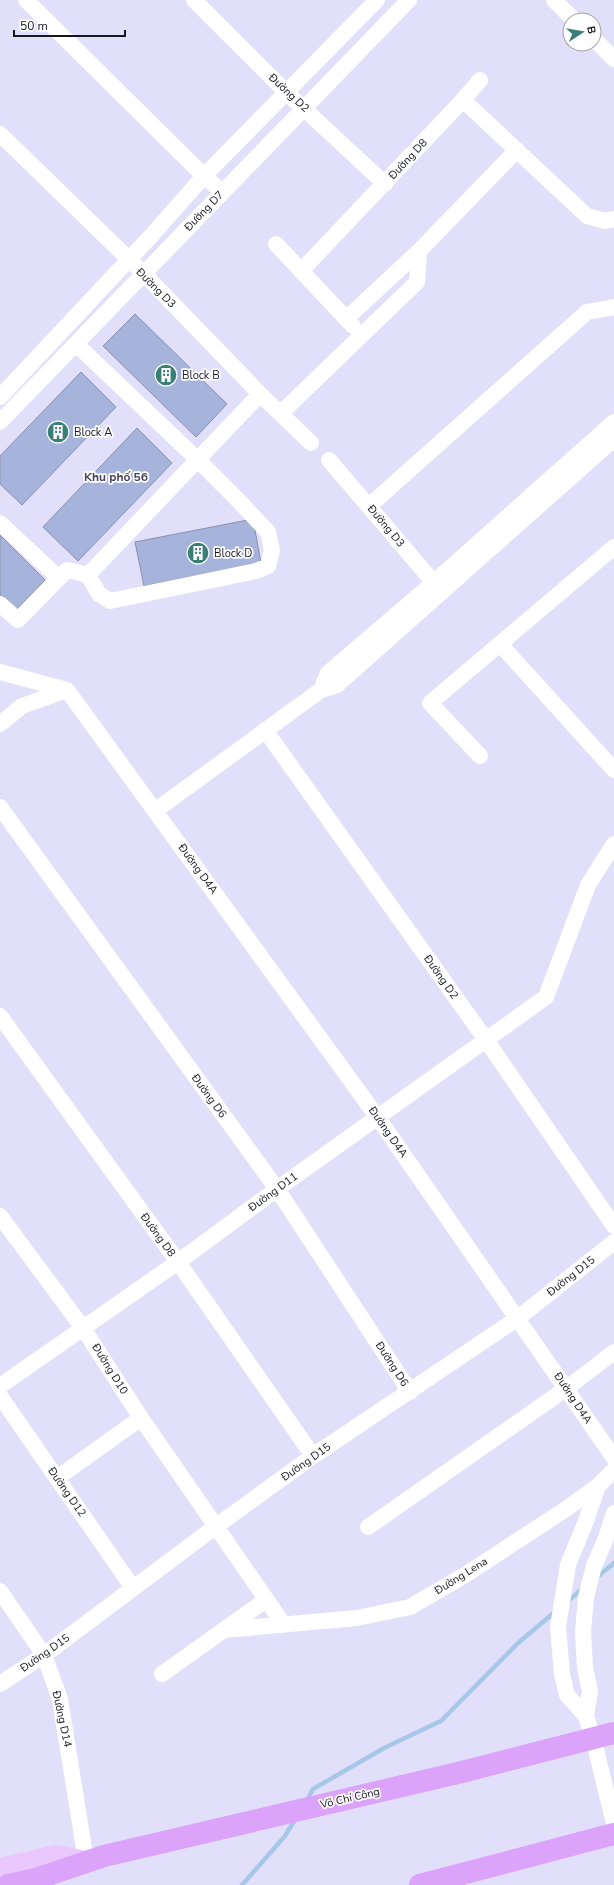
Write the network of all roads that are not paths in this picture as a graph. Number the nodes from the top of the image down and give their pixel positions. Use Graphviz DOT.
graph roads {
  1 [pos="26,0"];
  2 [pos="194,0"];
  3 [pos="409,0"];
  4 [pos="372,2"];
  5 [pos="560,2"];
  6 [pos="568,12"];
  7 [pos="388,21"];
  8 [pos="602,47"];
  9 [pos="614,58"];
  10 [pos="480,80"];
  11 [pos="286,92"];
  12 [pos="463,100"];
  13 [pos="304,107"];
  14 [pos="0,134"];
  15 [pos="517,150"];
  16 [pos="204,176"];
  17 [pos="385,184"];
  18 [pos="222,192"];
  19 [pos="614,219"];
  20 [pos="276,244"];
  21 [pos="419,251"];
  22 [pos="128,260"];
  23 [pos="301,270"];
  24 [pos="143,273"];
  25 [pos="614,307"];
  26 [pos="346,319"];
  27 [pos="361,335"];
  28 [pos="76,344"];
  29 [pos="260,394"];
  30 [pos="0,397"];
  31 [pos="281,412"];
  32 [pos="0,422"];
  33 [pos="614,422"];
  34 [pos="614,438"];
  35 [pos="311,443"];
  36 [pos="198,460"];
  37 [pos="329,460"];
  38 [pos="368,506"];
  39 [pos="0,523"];
  40 [pos="614,547"];
  41 [pos="88,574"];
  42 [pos="59,578"];
  43 [pos="438,588"];
  44 [pos="0,604"];
  45 [pos="500,644"];
  46 [pos="0,672"];
  47 [pos="67,690"];
  48 [pos="0,724"];
  49 [pos="265,730"];
  50 [pos="480,756"];
  51 [pos="614,770"];
  52 [pos="0,806"];
  53 [pos="156,810"];
  54 [pos="614,844"];
  55 [pos="0,1016"];
  56 [pos="486,1040"];
  57 [pos="378,1118"];
  58 [pos="277,1189"];
  59 [pos="0,1216"];
  60 [pos="614,1226"];
  61 [pos="614,1242"];
  62 [pos="178,1262"];
  63 [pos="518,1318"];
  64 [pos="83,1328"];
  65 [pos="614,1352"];
  66 [pos="0,1386"];
  67 [pos="567,1388"];
  68 [pos="410,1392"];
  69 [pos="0,1396"];
  70 [pos="141,1418"];
  71 [pos="314,1456"];
  72 [pos="614,1458"];
  73 [pos="614,1470"];
  74 [pos="56,1478"];
  75 [pos="598,1486"];
  76 [pos="614,1513"];
  77 [pos="215,1527"];
  78 [pos="368,1527"];
  79 [pos="133,1588"];
  80 [pos="0,1591"];
  81 [pos="266,1600"];
  82 [pos="284,1625"];
  83 [pos="224,1630"];
  84 [pos="44,1655"];
  85 [pos="585,1668"];
  86 [pos="162,1674"];
  87 [pos="562,1674"];
  88 [pos="0,1684"];
  89 [pos="586,1716"];
  90 [pos="614,1732"];
  91 [pos="593,1738"];
  92 [pos="614,1823"];
  93 [pos="605,1837"];
  94 [pos="86,1861"];
  95 [pos="0,1868"];
  96 [pos="8,1885"];
  97 [pos="420,1885"];
  98 [pos="454,1885"];
  1 -- 16 [label="street"];
  2 -- 11 [label="street, Đường D2"];
  3 -- 7 [label="street, Đường D7"];
  4 -- 7 [label="street"];
  4 -- 11 [label="street, Đường D7"];
  5 -- 6 [label="street"];
  7 -- 13 [label="street, Đường D7"];
  8 -- 9 [label="street"];
  10 -- 12 [label="street, Đường D8"];
  11 -- 13 [label="street, Đường D2"];
  11 -- 16 [label="street, Đường D7"];
  12 -- 15 [label="street"];
  12 -- 17 [label="street, Đường D8"];
  13 -- 17 [label="street, Đường D2"];
  13 -- 18 [label="street, Đường D7"];
  14 -- 22 [label="street, Đường D3"];
  15 -- 19 [label="street"];
  15 -- 21 [label="street"];
  16 -- 18 [label="street"];
  16 -- 22 [label="street, Đường D7"];
  17 -- 23 [label="street, Đường D8"];
  18 -- 24 [label="street, Đường D7"];
  20 -- 23 [label="street"];
  21 -- 26 [label="street"];
  21 -- 27 [label="street"];
  22 -- 24 [label="street, Đường D3"];
  22 -- 30 [label="street, Đường D7"];
  23 -- 26 [label="street"];
  24 -- 28 [label="street, Đường D7"];
  24 -- 29 [label="street, Đường D3"];
  25 -- 38 [label="street"];
  26 -- 27 [label="street"];
  27 -- 31 [label="street"];
  28 -- 32 [label="street, Đường D7"];
  28 -- 36 [label="street"];
  29 -- 31 [label="street, Đường D3"];
  29 -- 36 [label="street"];
  31 -- 35 [label="street, Đường D3"];
  33 -- 43 [label="street"];
  34 -- 43 [label="street"];
  36 -- 41 [label="street"];
  36 -- 41 [label="street"];
  37 -- 38 [label="street, Đường D3"];
  38 -- 43 [label="street, Đường D3"];
  39 -- 42 [label="street"];
  40 -- 45 [label="street"];
  41 -- 42 [label="street"];
  42 -- 44 [label="street"];
  43 -- 49 [label="street"];
  45 -- 50 [label="street"];
  45 -- 51 [label="street"];
  46 -- 47 [label="street"];
  47 -- 48 [label="street"];
  47 -- 53 [label="street, Đường D4A"];
  49 -- 53 [label="street"];
  49 -- 56 [label="street, Đường D2"];
  52 -- 58 [label="street, Đường D6"];
  53 -- 57 [label="street, Đường D4A"];
  54 -- 56 [label="street, Đường D11"];
  55 -- 62 [label="street, Đường D8"];
  56 -- 57 [label="street, Đường D11"];
  56 -- 60 [label="street, Đường D2"];
  57 -- 58 [label="street, Đường D11"];
  57 -- 63 [label="street, Đường D4A"];
  58 -- 62 [label="street, Đường D11"];
  58 -- 68 [label="street, Đường D6"];
  59 -- 64 [label="street, Đường D10"];
  61 -- 63 [label="street, Đường D15"];
  62 -- 64 [label="street, Đường D11"];
  62 -- 71 [label="street, Đường D8"];
  63 -- 67 [label="street, Đường D4A"];
  63 -- 68 [label="street, Đường D15"];
  64 -- 66 [label="street, Đường D11"];
  64 -- 70 [label="street, Đường D10"];
  65 -- 67 [label="street"];
  67 -- 72 [label="street, Đường D4A"];
  67 -- 78 [label="street"];
  68 -- 71 [label="street, Đường D15"];
  69 -- 74 [label="street, Đường D12"];
  70 -- 74 [label="street"];
  70 -- 77 [label="street, Đường D10"];
  71 -- 77 [label="street, Đường D15"];
  73 -- 75 [label="street, Đường Lena"];
  74 -- 79 [label="street, Đường D12"];
  75 -- 82 [label="street, Đường Lena"];
  75 -- 87 [label="street"];
  76 -- 85 [label="street"];
  77 -- 79 [label="street, Đường D15"];
  77 -- 81 [label="street, Đường D10"];
  79 -- 84 [label="street, Đường D15"];
  80 -- 84 [label="street, Đường D14"];
  81 -- 82 [label="street, Đường D10"];
  81 -- 83 [label="street"];
  82 -- 83 [label="street, Đường Lena"];
  83 -- 86 [label="street"];
  84 -- 88 [label="street, Đường D15"];
  84 -- 94 [label="street, Đường D14"];
  85 -- 87 [label="street"];
  85 -- 89 [label="street"];
  87 -- 89 [label="street"];
  89 -- 91 [label="street"];
  90 -- 91 [label="highway, Võ Chí Công"];
  91 -- 92 [label="street"];
  91 -- 94 [label="highway, Võ Chí Công"];
  93 -- 97 [label="highway"];
  93 -- 98 [label="main road"];
  94 -- 95 [label="main road, Võ Chí Công"];
  94 -- 96 [label="highway, Võ Chí Công"];
}
